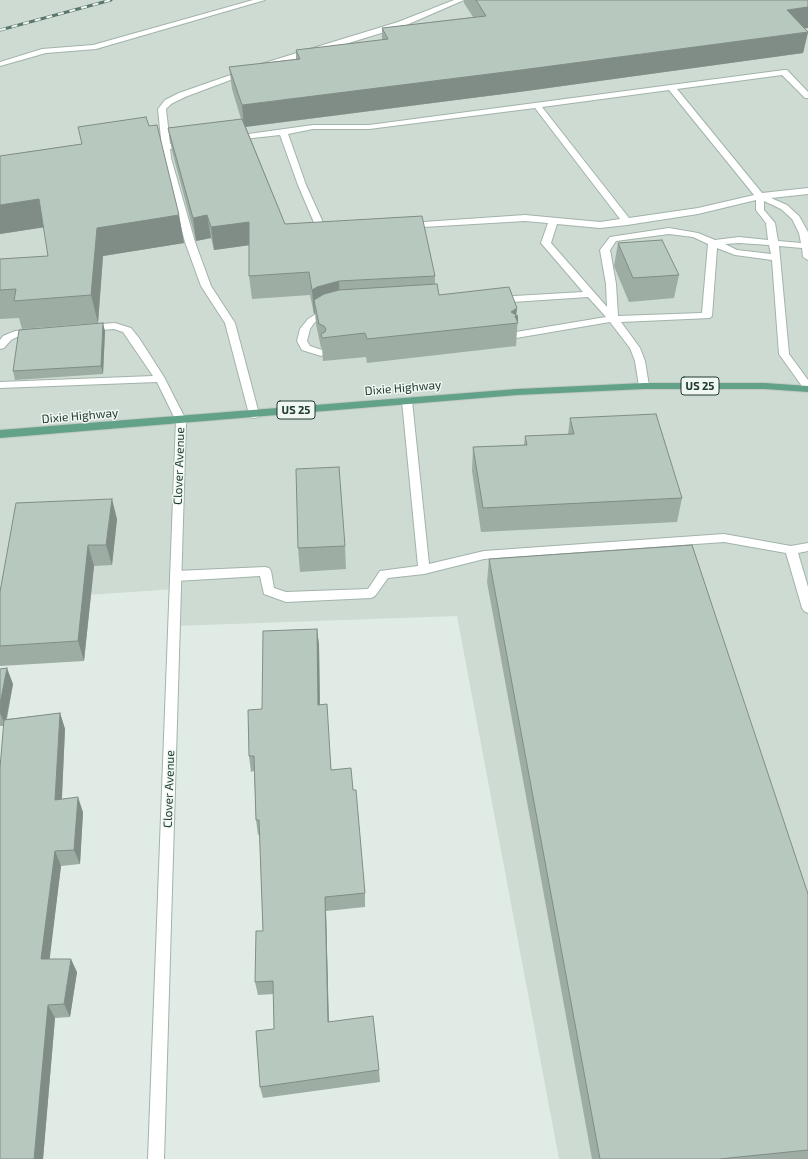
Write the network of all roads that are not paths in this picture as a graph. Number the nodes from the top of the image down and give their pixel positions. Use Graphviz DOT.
graph roads {
  1 [pos="261,0"];
  2 [pos="460,0"];
  3 [pos="0,64"];
  4 [pos="671,87"];
  5 [pos="808,96"];
  6 [pos="537,105"];
  7 [pos="283,132"];
  8 [pos="228,139"];
  9 [pos="197,143"];
  10 [pos="166,147"];
  11 [pos="808,191"];
  12 [pos="760,196"];
  13 [pos="553,221"];
  14 [pos="627,222"];
  15 [pos="401,227"];
  16 [pos="339,231"];
  17 [pos="773,243"];
  18 [pos="712,244"];
  19 [pos="806,246"];
  20 [pos="808,257"];
  21 [pos="776,258"];
  22 [pos="592,294"];
  23 [pos="489,300"];
  24 [pos="340,309"];
  25 [pos="613,319"];
  26 [pos="75,329"];
  27 [pos="43,331"];
  28 [pos="516,335"];
  29 [pos="0,346"];
  30 [pos="322,353"];
  31 [pos="160,379"];
  32 [pos="0,385"];
  33 [pos="644,386"];
  34 [pos="808,388"];
  35 [pos="407,401"];
  36 [pos="254,414"];
  37 [pos="181,420"];
  38 [pos="0,434"];
  39 [pos="808,547"];
  40 [pos="791,550"];
  41 [pos="424,570"];
  42 [pos="176,576"];
  43 [pos="808,608"];
  44 [pos="156,1159"];
  1 -- 3 [label="street"];
  2 -- 10 [label="street"];
  4 -- 5 [label="street"];
  4 -- 6 [label="street"];
  4 -- 12 [label="street"];
  6 -- 7 [label="street"];
  6 -- 14 [label="street"];
  7 -- 8 [label="street"];
  7 -- 16 [label="street"];
  9 -- 10 [label="street"];
  10 -- 36 [label="street"];
  11 -- 12 [label="street"];
  12 -- 14 [label="street"];
  12 -- 17 [label="street"];
  12 -- 19 [label="street"];
  13 -- 14 [label="street"];
  13 -- 15 [label="street"];
  13 -- 22 [label="street"];
  17 -- 18 [label="street"];
  17 -- 19 [label="street"];
  17 -- 21 [label="street"];
  18 -- 21 [label="street"];
  18 -- 25 [label="street"];
  18 -- 25 [label="street"];
  19 -- 20 [label="street"];
  21 -- 34 [label="street"];
  22 -- 23 [label="street"];
  22 -- 25 [label="street"];
  24 -- 30 [label="street"];
  25 -- 28 [label="street"];
  25 -- 33 [label="street"];
  26 -- 31 [label="street"];
  27 -- 29 [label="street"];
  31 -- 32 [label="street"];
  31 -- 37 [label="street"];
  33 -- 34 [label="main road, Dixie Highway / US 25"];
  33 -- 35 [label="main road, Dixie Highway / US 25"];
  35 -- 36 [label="main road, Dixie Highway / US 25"];
  35 -- 41 [label="street"];
  36 -- 37 [label="main road, Dixie Highway / US 25"];
  37 -- 38 [label="main road, Dixie Highway / US 25"];
  37 -- 42 [label="street, Clover Avenue"];
  39 -- 40 [label="street"];
  40 -- 41 [label="street"];
  40 -- 43 [label="street"];
  41 -- 42 [label="street"];
  42 -- 44 [label="street, Clover Avenue"];
}
